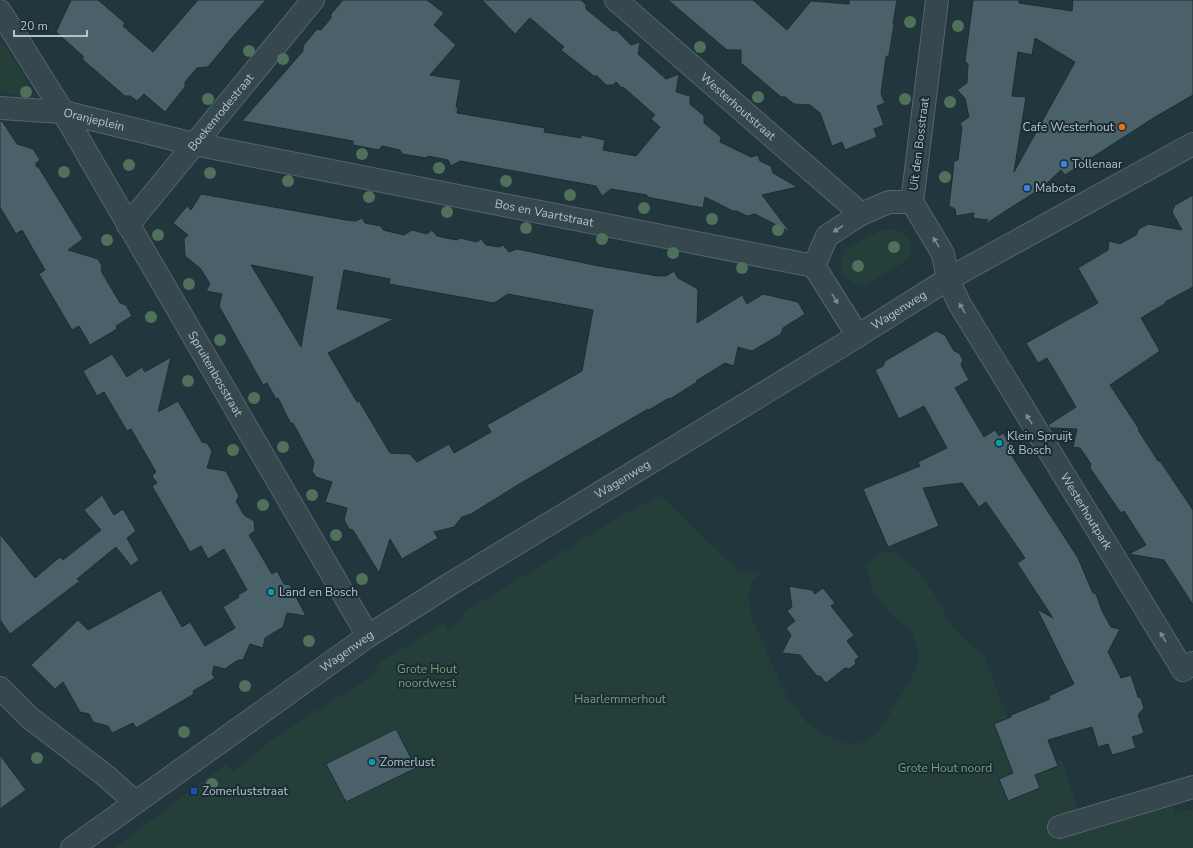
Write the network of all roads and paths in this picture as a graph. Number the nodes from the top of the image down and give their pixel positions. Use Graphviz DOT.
graph roads {
  1 [pos="313,0"];
  2 [pos="616,0"];
  3 [pos="937,0"];
  4 [pos="0,11"];
  5 [pos="0,108"];
  6 [pos="63,112"];
  7 [pos="194,144"];
  8 [pos="1193,144"];
  9 [pos="912,202"];
  10 [pos="860,214"];
  11 [pos="128,225"];
  12 [pos="814,266"];
  13 [pos="948,279"];
  14 [pos="858,336"];
  15 [pos="368,636"];
  16 [pos="1193,663"];
  17 [pos="0,688"];
  18 [pos="1193,787"];
  19 [pos="135,802"];
  20 [pos="1059,827"];
  21 [pos="72,848"];
  1 -- 7 [label="street, Boekenrodestraat"];
  2 -- 10 [label="street, Westerhoutstraat"];
  3 -- 9 [label="street, Uit den Bosstraat"];
  4 -- 6 [label="street, Oranjeplein"];
  5 -- 6 [label="street"];
  6 -- 7 [label="street, Oranjeplein"];
  6 -- 11 [label="street, Spruitenbosstraat"];
  7 -- 11 [label="street, Boekenrodestraat"];
  7 -- 12 [label="street, Bos en Vaartstraat"];
  8 -- 13 [label="street, Wagenweg"];
  9 -- 10 [label="street"];
  13 -- 9 [label="street, Uit den Bosstraat, one-way"];
  10 -- 12 [label="street, one-way"];
  11 -- 15 [label="street, Spruitenbosstraat"];
  12 -- 14 [label="street, one-way"];
  13 -- 14 [label="street, Wagenweg"];
  16 -- 13 [label="street, Westerhoutpark, one-way"];
  14 -- 15 [label="street, Wagenweg"];
  15 -- 19 [label="street, Wagenweg"];
  17 -- 19 [label="street"];
  18 -- 20 [label="street"];
  19 -- 21 [label="street, Wagenweg"];
}
